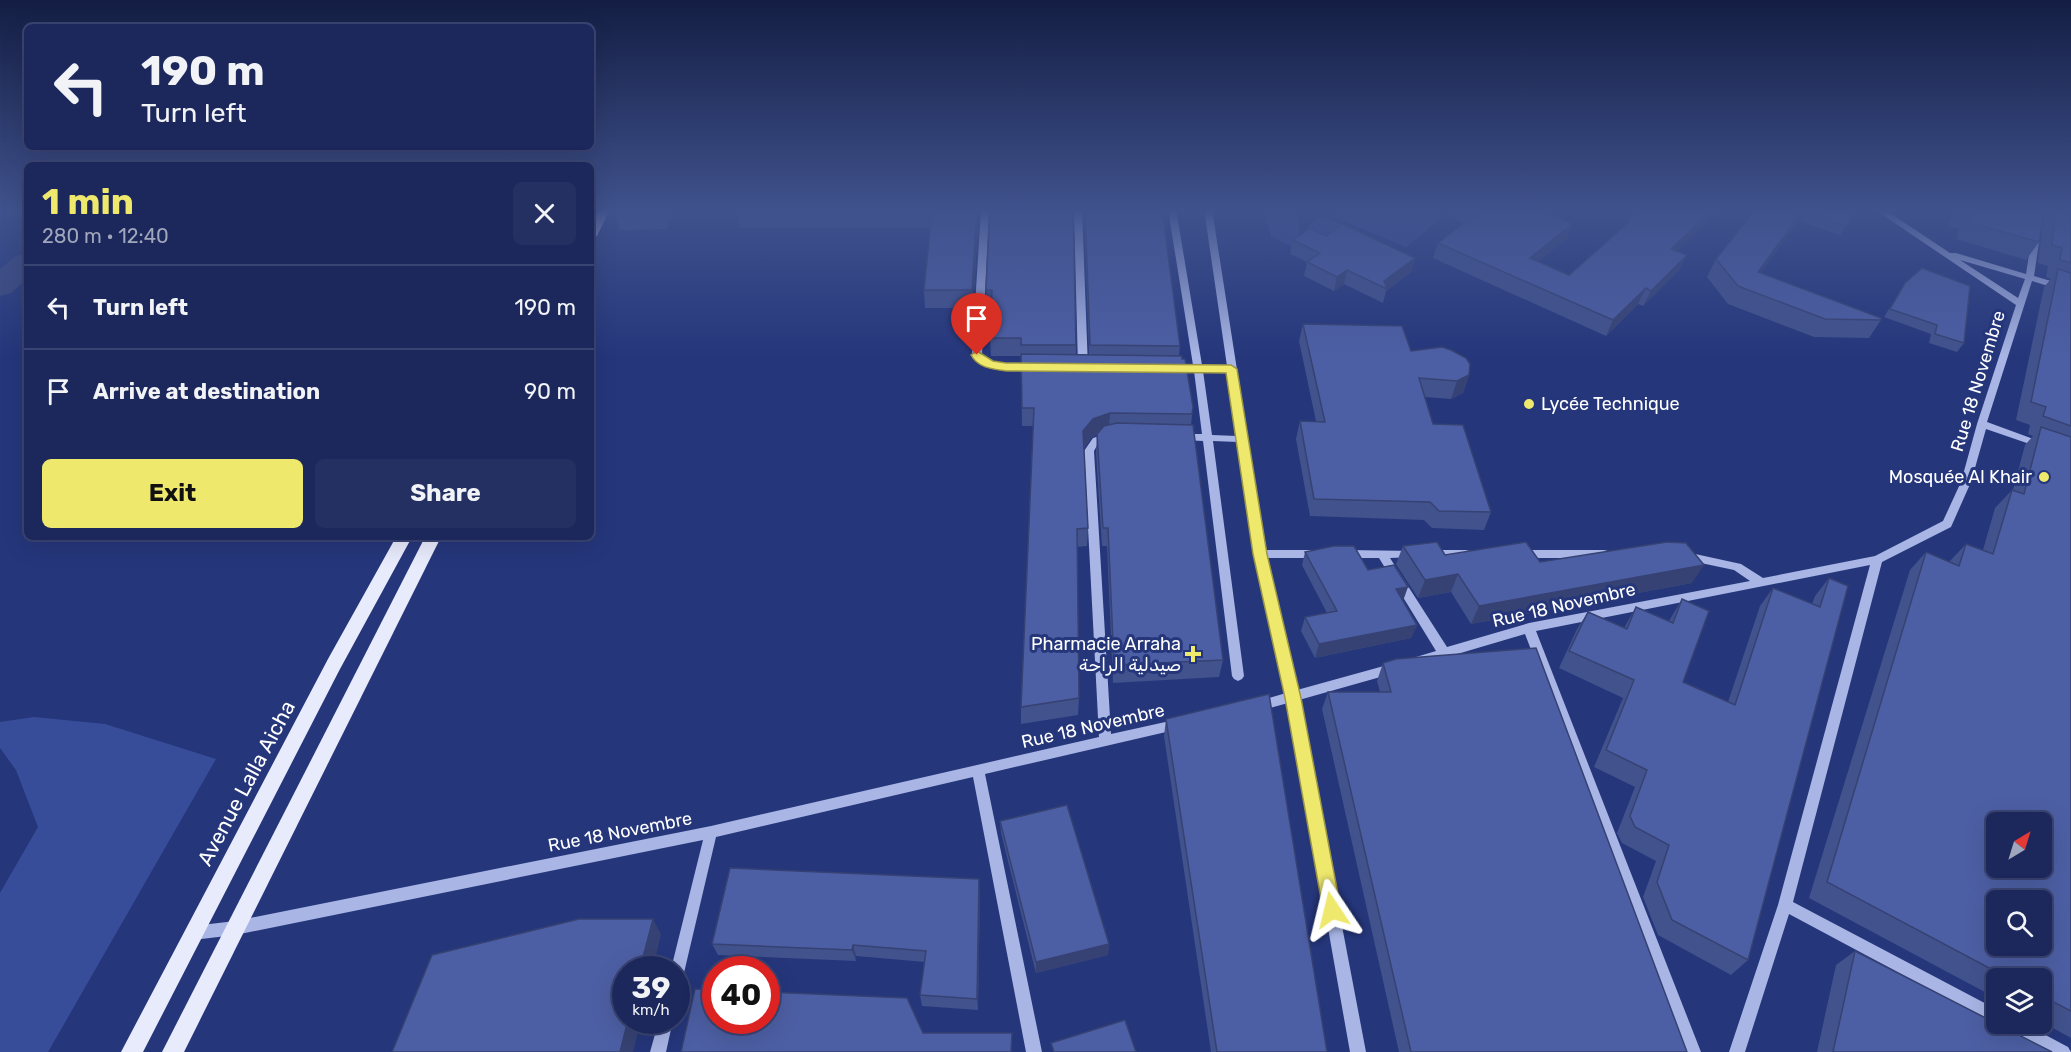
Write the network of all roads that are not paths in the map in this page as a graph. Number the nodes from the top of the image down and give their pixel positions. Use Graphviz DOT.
graph roads {
  1 [pos="982,258"];
  2 [pos="1080,258"];
  3 [pos="1180,258"];
  4 [pos="1215,258"];
  5 [pos="1952,258"];
  6 [pos="1965,258"];
  7 [pos="2032,258"];
  8 [pos="2029,279"];
  9 [pos="2071,290"];
  10 [pos="2021,304"];
  11 [pos="1039,367"];
  12 [pos="1164,367"];
  13 [pos="1198,367"];
  14 [pos="1072,368"];
  15 [pos="1083,368"];
  16 [pos="1095,368"];
  17 [pos="1231,369"];
  18 [pos="1982,424"];
  19 [pos="1126,436"];
  20 [pos="1172,437"];
  21 [pos="1206,438"];
  22 [pos="1242,439"];
  23 [pos="2049,448"];
  24 [pos="402,540"];
  25 [pos="431,540"];
  26 [pos="1260,554"];
  27 [pos="1382,554"];
  28 [pos="1475,554"];
  29 [pos="1510,554"];
  30 [pos="1611,554"];
  31 [pos="1678,555"];
  32 [pos="1877,560"];
  33 [pos="1761,582"];
  34 [pos="1529,628"];
  35 [pos="1444,653"];
  36 [pos="1238,676"];
  37 [pos="1293,698"];
  38 [pos="1249,708"];
  39 [pos="1194,721"];
  40 [pos="1105,741"];
  41 [pos="978,772"];
  42 [pos="711,832"];
  43 [pos="1785,905"];
  44 [pos="235,928"];
  45 [pos="193,933"];
  46 [pos="681,956"];
  47 [pos="1986,1012"];
  48 [pos="662,1034"];
  49 [pos="2029,1034"];
  50 [pos="132,1052"];
  51 [pos="173,1052"];
  52 [pos="658,1052"];
  53 [pos="1034,1052"];
  54 [pos="1358,1052"];
  55 [pos="1693,1052"];
  56 [pos="1737,1052"];
  57 [pos="2063,1052"];
  1 -- 11 [label="street"];
  2 -- 15 [label="street"];
  3 -- 13 [label="street"];
  4 -- 17 [label="street"];
  5 -- 10 [label="street, Rue 18 Novembre"];
  6 -- 8 [label="street"];
  7 -- 8 [label="street"];
  8 -- 9 [label="street"];
  8 -- 10 [label="street"];
  10 -- 18 [label="street, Rue 18 Novembre"];
  12 -- 13 [label="street"];
  13 -- 17 [label="street"];
  13 -- 21 [label="street"];
  14 -- 15 [label="street"];
  15 -- 16 [label="street"];
  17 -- 22 [label="street"];
  18 -- 23 [label="street"];
  18 -- 32 [label="street, Rue 18 Novembre"];
  19 -- 40 [label="street"];
  20 -- 21 [label="street"];
  21 -- 22 [label="street"];
  21 -- 36 [label="street"];
  22 -- 26 [label="street"];
  24 -- 45 [label="main road, Avenue Lalla Aicha"];
  25 -- 44 [label="main road"];
  26 -- 27 [label="street"];
  26 -- 37 [label="street"];
  27 -- 28 [label="street"];
  27 -- 35 [label="street"];
  29 -- 30 [label="street"];
  31 -- 33 [label="street"];
  32 -- 33 [label="street, Rue 18 Novembre"];
  32 -- 43 [label="street"];
  33 -- 34 [label="street, Rue 18 Novembre"];
  34 -- 35 [label="street, Rue 18 Novembre"];
  34 -- 55 [label="street"];
  35 -- 37 [label="street, Rue 18 Novembre"];
  37 -- 38 [label="street, Rue 18 Novembre"];
  37 -- 54 [label="street"];
  39 -- 40 [label="street, Rue 18 Novembre"];
  40 -- 41 [label="street, Rue 18 Novembre"];
  41 -- 42 [label="street, Rue 18 Novembre"];
  41 -- 53 [label="street"];
  42 -- 44 [label="street, Rue 18 Novembre"];
  42 -- 46 [label="street"];
  43 -- 47 [label="street"];
  43 -- 56 [label="street"];
  44 -- 45 [label="street, Rue 18 Novembre"];
  44 -- 51 [label="main road"];
  45 -- 50 [label="main road, Avenue Lalla Aicha"];
  48 -- 52 [label="street"];
  49 -- 57 [label="street"];
}
